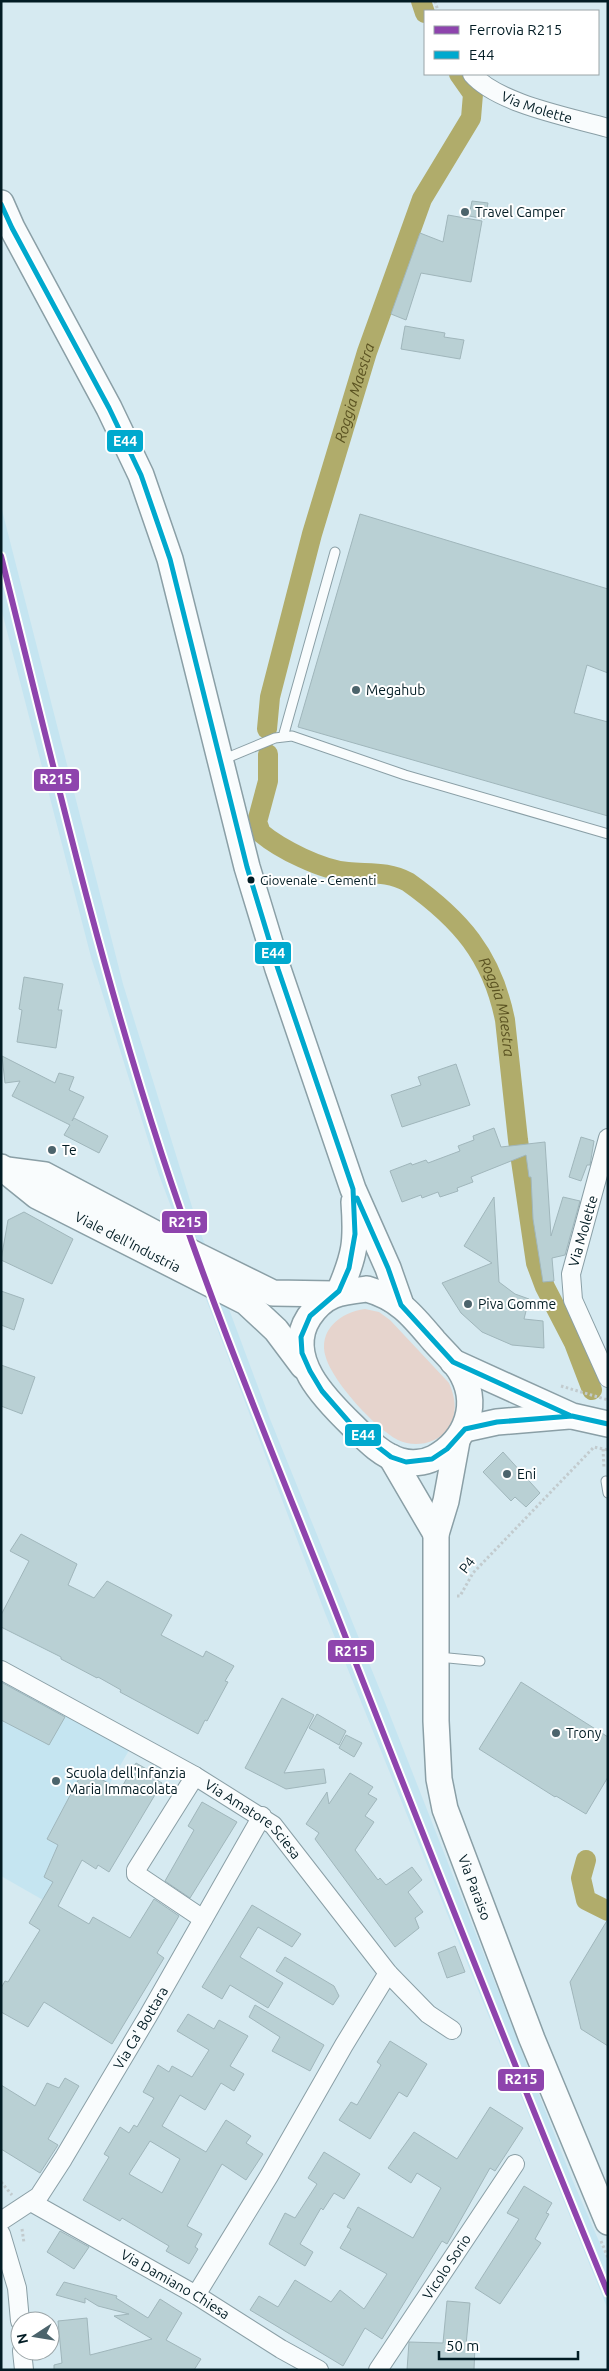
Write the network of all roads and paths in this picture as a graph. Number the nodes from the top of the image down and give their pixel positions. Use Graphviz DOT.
graph roads {
  1 [pos="473,75"];
  2 [pos="608,128"];
  3 [pos="1,203"];
  4 [pos="335,552"];
  5 [pos="283,737"];
  6 [pos="220,762"];
  7 [pos="608,834"];
  8 [pos="608,1138"];
  9 [pos="4,1168"];
  10 [pos="353,1189"];
  11 [pos="336,1293"];
  12 [pos="401,1305"];
  13 [pos="453,1362"];
  14 [pos="311,1376"];
  15 [pos="608,1378"];
  16 [pos="552,1383"];
  17 [pos="608,1400"];
  18 [pos="572,1416"];
  19 [pos="608,1424"];
  20 [pos="461,1435"];
  21 [pos="603,1449"];
  22 [pos="608,1450"];
  23 [pos="391,1458"];
  24 [pos="606,1481"];
  25 [pos="608,1492"];
  26 [pos="436,1534"];
  27 [pos="437,1596"];
  28 [pos="435,1657"];
  29 [pos="480,1661"];
  30 [pos="1,1670"];
  31 [pos="194,1776"];
  32 [pos="262,1816"];
  33 [pos="203,1919"];
  34 [pos="388,1973"];
  35 [pos="452,2030"];
  36 [pos="515,2164"];
  37 [pos="32,2202"];
  38 [pos="1,2221"];
  39 [pos="608,2222"];
  40 [pos="1,2234"];
  41 [pos="196,2294"];
  42 [pos="19,2311"];
  43 [pos="319,2370"];
  44 [pos="378,2370"];
  1 -- 2 [label="street, Via Molette"];
  3 -- 6 [label="main road"];
  4 -- 5 [label="lane"];
  5 -- 6 [label="lane"];
  5 -- 7 [label="lane"];
  6 -- 10 [label="main road"];
  8 -- 15 [label="street, Via Molette"];
  9 -- 11 [label="main road, Viale dell'Industria"];
  9 -- 14 [label="main road, Viale dell'Industria"];
  10 -- 11 [label="main road"];
  10 -- 12 [label="main road"];
  11 -- 12 [label="main road"];
  11 -- 14 [label="main road"];
  12 -- 13 [label="main road"];
  13 -- 18 [label="main road"];
  13 -- 20 [label="main road"];
  14 -- 23 [label="main road"];
  16 -- 17 [label="path"];
  18 -- 19 [label="main road"];
  18 -- 20 [label="main road"];
  20 -- 23 [label="main road"];
  20 -- 26 [label="main road, Via Paraiso"];
  21 -- 22 [label="path"];
  21 -- 24 [label="path"];
  21 -- 27 [label="path, P4"];
  23 -- 26 [label="main road, Via Paraiso"];
  24 -- 25 [label="lane"];
  26 -- 27 [label="main road, Via Paraiso"];
  27 -- 28 [label="main road, Via Paraiso"];
  28 -- 29 [label="lane"];
  28 -- 39 [label="main road, Via Paraiso"];
  30 -- 31 [label="street, Via Amatore Sciesa"];
  31 -- 32 [label="street, Via Amatore Sciesa"];
  31 -- 33 [label="street"];
  32 -- 33 [label="street, Via Ca' Bottara"];
  32 -- 34 [label="street, Via Amatore Sciesa"];
  33 -- 37 [label="street, Via Ca' Bottara"];
  34 -- 35 [label="street, Via Amatore Sciesa"];
  34 -- 41 [label="street"];
  36 -- 44 [label="street, Vicolo Sorio"];
  37 -- 38 [label="street, Via Ca' Bottara"];
  37 -- 41 [label="street, Via Damiano Chiesa"];
  40 -- 42 [label="street"];
  41 -- 43 [label="street, Via Damiano Chiesa"];
}
